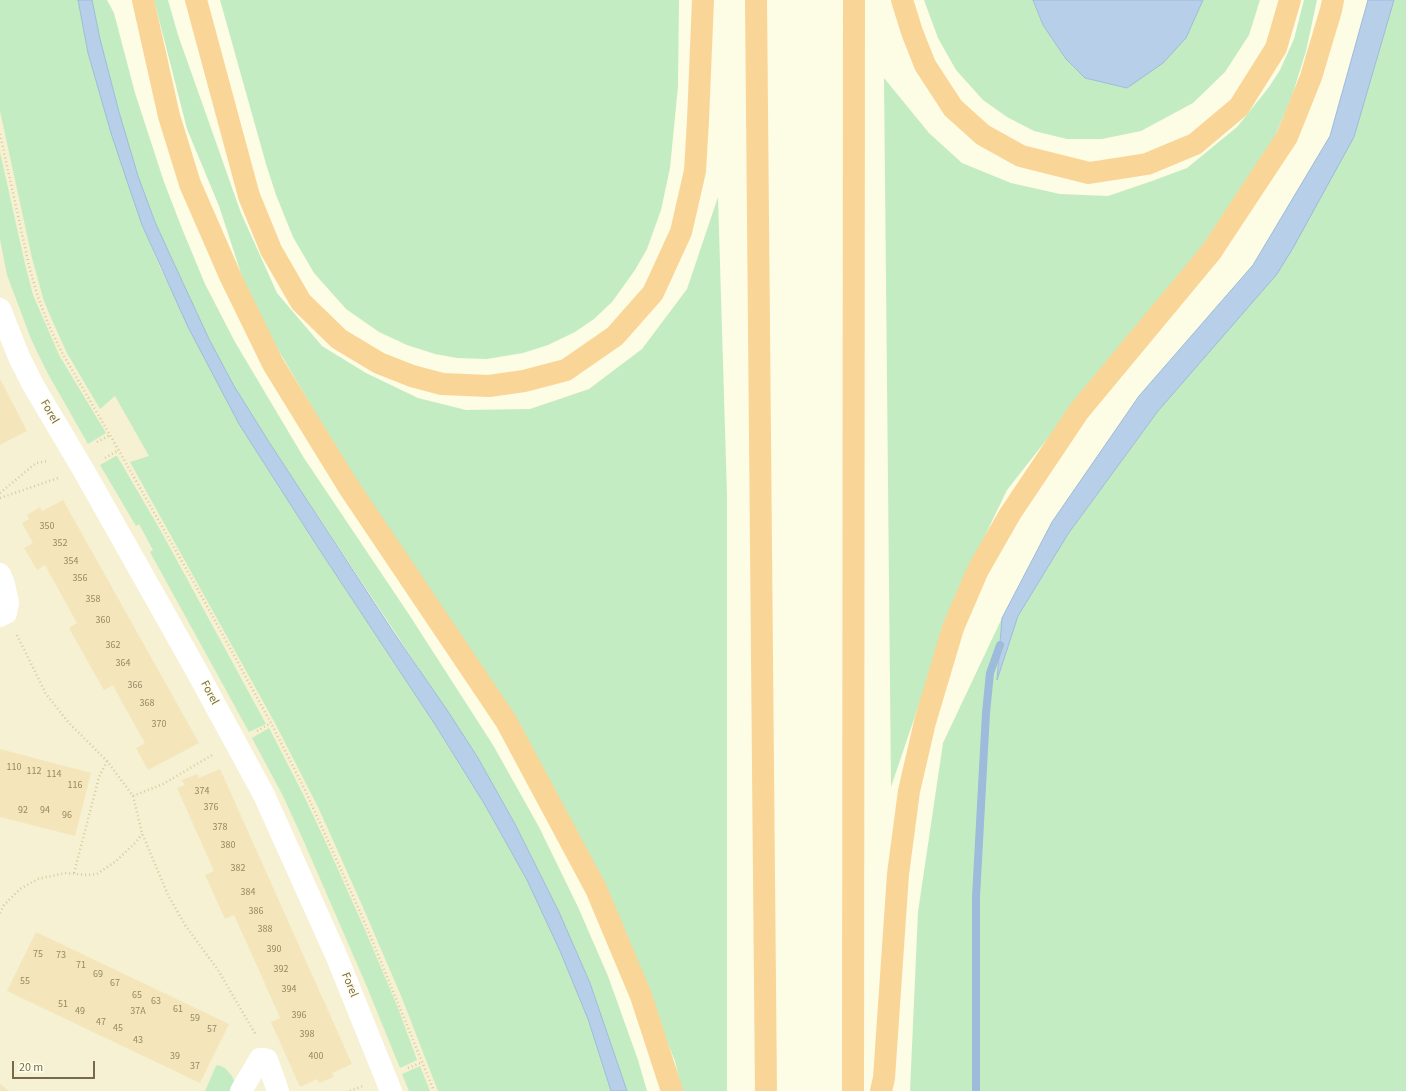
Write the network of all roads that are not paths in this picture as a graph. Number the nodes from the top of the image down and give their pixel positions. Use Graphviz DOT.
graph roads {
  1 [pos="143,0"];
  2 [pos="196,0"];
  3 [pos="703,0"];
  4 [pos="756,0"];
  5 [pos="854,0"];
  6 [pos="902,0"];
  7 [pos="1290,0"];
  8 [pos="1333,0"];
  9 [pos="0,309"];
  10 [pos="0,574"];
  11 [pos="3,614"];
  12 [pos="241,1091"];
  13 [pos="278,1091"];
  14 [pos="391,1091"];
  15 [pos="672,1091"];
  16 [pos="766,1091"];
  17 [pos="853,1091"];
  18 [pos="881,1091"];
  1 -- 15 [label="highway"];
  2 -- 3 [label="highway"];
  4 -- 16 [label="highway"];
  5 -- 17 [label="highway"];
  6 -- 7 [label="highway"];
  8 -- 18 [label="highway"];
  9 -- 14 [label="street, Forel"];
  10 -- 11 [label="street"];
  12 -- 13 [label="street"];
}
